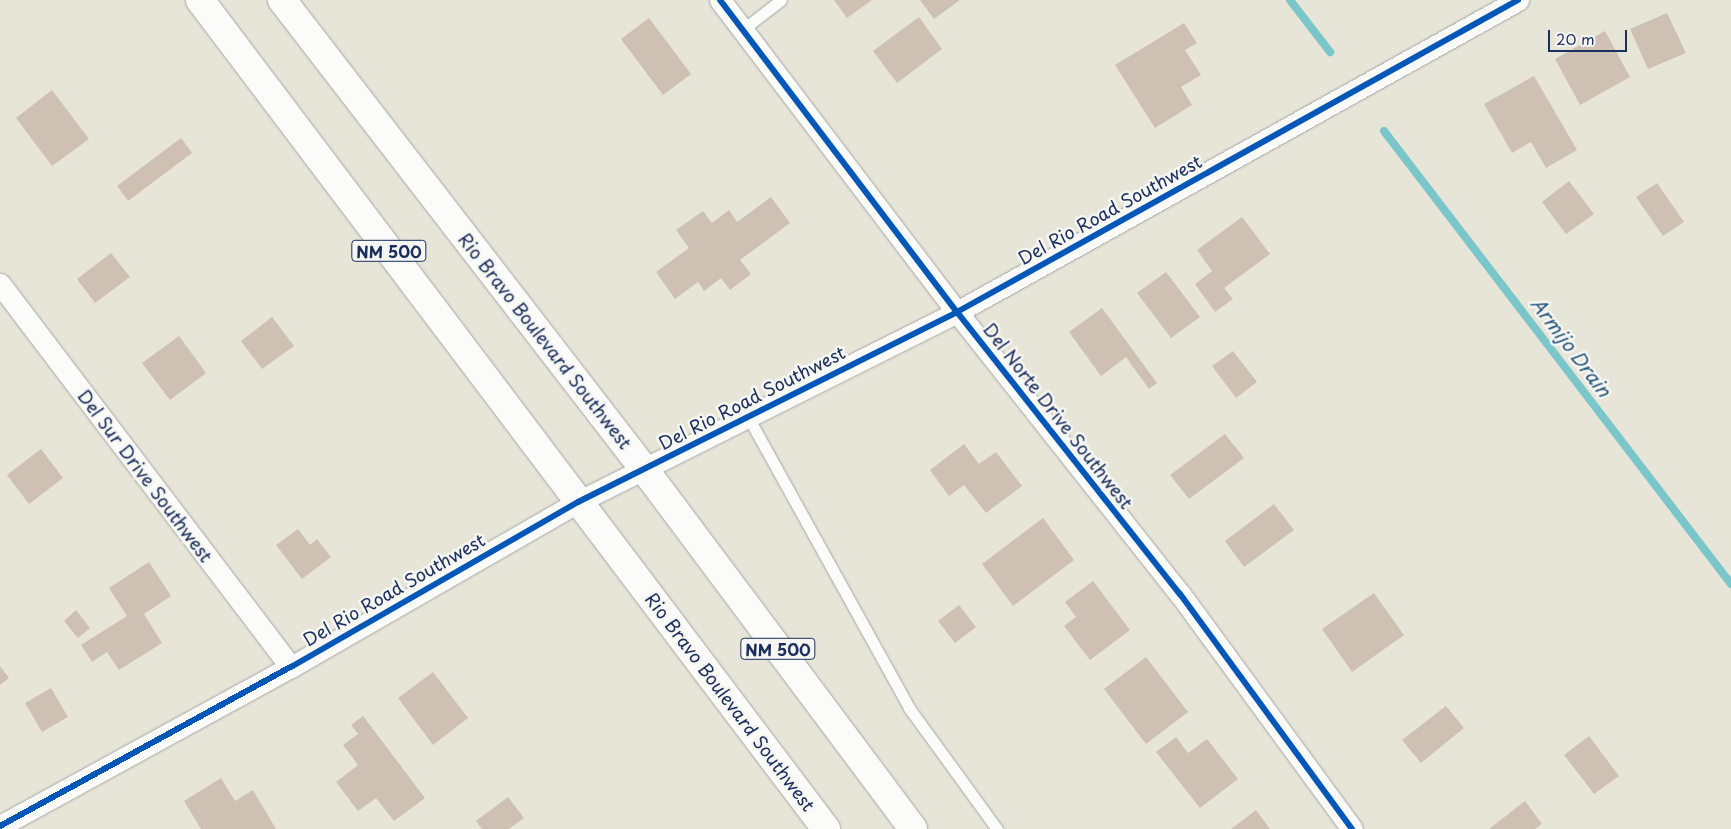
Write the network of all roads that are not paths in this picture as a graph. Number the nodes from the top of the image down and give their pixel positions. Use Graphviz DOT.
graph roads {
  1 [pos="200,0"];
  2 [pos="282,0"];
  3 [pos="720,0"];
  4 [pos="781,0"];
  5 [pos="1518,0"];
  6 [pos="742,30"];
  7 [pos="0,284"];
  8 [pos="957,312"];
  9 [pos="748,417"];
  10 [pos="644,469"];
  11 [pos="578,502"];
  12 [pos="291,667"];
  13 [pos="0,826"];
  14 [pos="826,829"];
  15 [pos="913,829"];
  16 [pos="998,829"];
  17 [pos="1352,829"];
  1 -- 11 [label="main road, Rio Bravo Boulevard Southwest / NM 500"];
  2 -- 10 [label="main road, Rio Bravo Boulevard Southwest / NM 500"];
  3 -- 6 [label="street, Del Norte Drive Southwest"];
  4 -- 6 [label="lane"];
  5 -- 8 [label="street, Del Rio Road Southwest"];
  6 -- 8 [label="street, Del Norte Drive Southwest"];
  7 -- 12 [label="street, Del Sur Drive Southwest"];
  8 -- 9 [label="street, Del Rio Road Southwest"];
  8 -- 17 [label="street, Del Norte Drive Southwest"];
  9 -- 10 [label="street, Del Rio Road Southwest"];
  9 -- 16 [label="lane"];
  10 -- 11 [label="street, Del Rio Road Southwest"];
  10 -- 15 [label="main road, Rio Bravo Boulevard Southwest / NM 500"];
  11 -- 12 [label="street, Del Rio Road Southwest"];
  11 -- 14 [label="main road, Rio Bravo Boulevard Southwest / NM 500"];
  12 -- 13 [label="street, Del Rio Road Southwest"];
}
